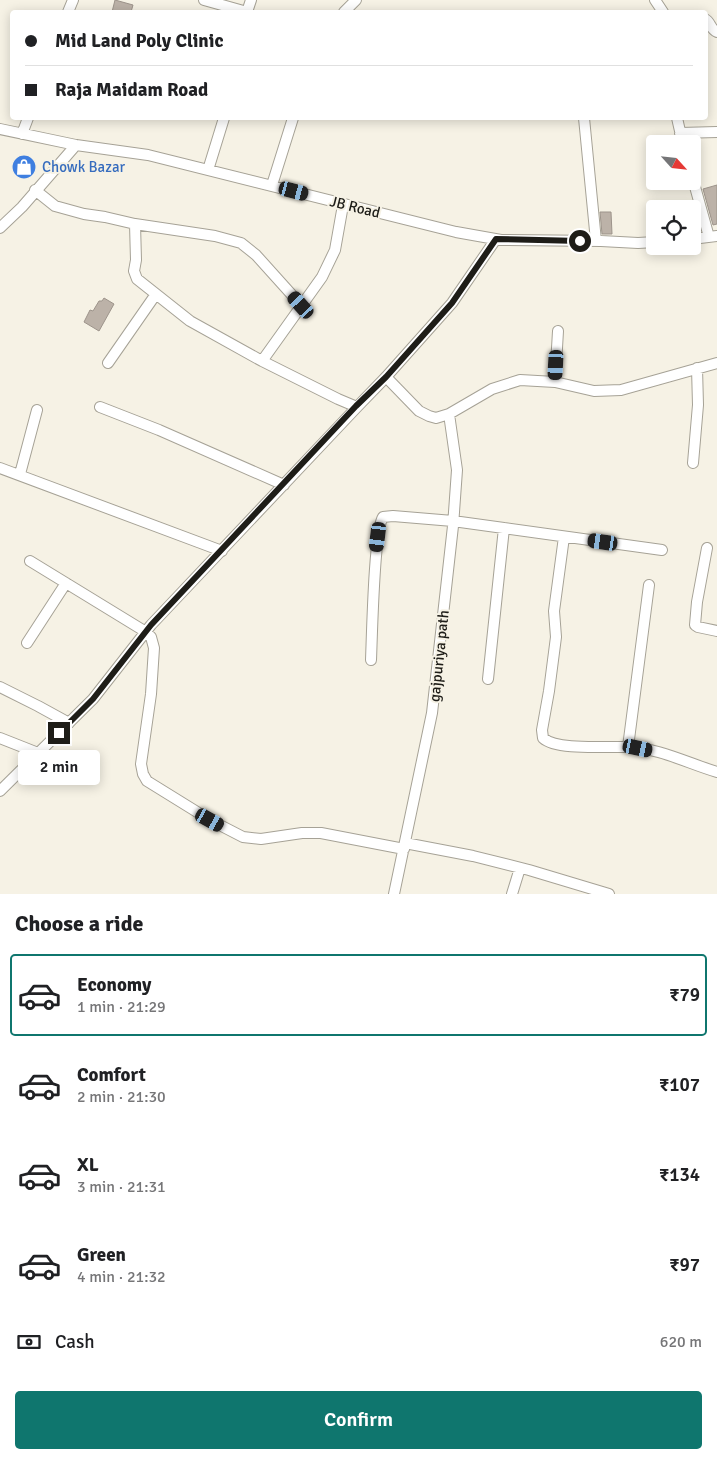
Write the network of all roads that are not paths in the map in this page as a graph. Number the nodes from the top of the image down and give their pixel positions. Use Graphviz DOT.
graph roads {
  1 [pos="204,0"];
  2 [pos="356,0"];
  3 [pos="240,10"];
  4 [pos="346,10"];
  5 [pos="708,20"];
  6 [pos="717,32"];
  7 [pos="27,120"];
  8 [pos="223,120"];
  9 [pos="291,120"];
  10 [pos="584,120"];
  11 [pos="677,120"];
  12 [pos="0,129"];
  13 [pos="717,132"];
  14 [pos="680,133"];
  15 [pos="22,134"];
  16 [pos="76,145"];
  17 [pos="208,170"];
  18 [pos="272,185"];
  19 [pos="36,190"];
  20 [pos="697,190"];
  21 [pos="343,205"];
  22 [pos="135,224"];
  23 [pos="0,228"];
  24 [pos="713,237"];
  25 [pos="496,239"];
  26 [pos="596,241"];
  27 [pos="646,243"];
  28 [pos="156,294"];
  29 [pos="301,305"];
  30 [pos="558,331"];
  31 [pos="262,361"];
  32 [pos="108,363"];
  33 [pos="717,363"];
  34 [pos="697,368"];
  35 [pos="386,377"];
  36 [pos="555,382"];
  37 [pos="356,406"];
  38 [pos="100,407"];
  39 [pos="37,410"];
  40 [pos="450,414"];
  41 [pos="693,464"];
  42 [pos="0,468"];
  43 [pos="20,474"];
  44 [pos="284,485"];
  45 [pos="453,521"];
  46 [pos="504,528"];
  47 [pos="564,537"];
  48 [pos="707,548"];
  49 [pos="662,550"];
  50 [pos="222,551"];
  51 [pos="30,561"];
  52 [pos="66,583"];
  53 [pos="649,585"];
  54 [pos="717,631"];
  55 [pos="146,632"];
  56 [pos="27,643"];
  57 [pos="371,660"];
  58 [pos="488,679"];
  59 [pos="0,687"];
  60 [pos="69,723"];
  61 [pos="0,738"];
  62 [pos="628,747"];
  63 [pos="38,753"];
  64 [pos="717,772"];
  65 [pos="0,791"];
  66 [pos="405,846"];
  67 [pos="520,868"];
  68 [pos="602,893"];
  69 [pos="394,894"];
  70 [pos="512,894"];
  1 -- 3 [label="street"];
  2 -- 4 [label="street"];
  5 -- 6 [label="street"];
  7 -- 15 [label="street"];
  8 -- 17 [label="street"];
  9 -- 18 [label="street"];
  10 -- 26 [label="street"];
  11 -- 14 [label="street"];
  12 -- 15 [label="street, JB Road"];
  13 -- 14 [label="street"];
  15 -- 16 [label="street, JB Road"];
  16 -- 17 [label="street, JB Road"];
  16 -- 19 [label="street"];
  17 -- 18 [label="street, JB Road"];
  18 -- 21 [label="street, JB Road"];
  19 -- 22 [label="street"];
  19 -- 23 [label="street"];
  20 -- 24 [label="street"];
  21 -- 25 [label="street, JB Road"];
  21 -- 29 [label="street"];
  22 -- 28 [label="street"];
  22 -- 29 [label="street"];
  25 -- 26 [label="street, JB Road"];
  25 -- 35 [label="street"];
  26 -- 27 [label="street, JB Road"];
  28 -- 31 [label="street"];
  28 -- 32 [label="street"];
  29 -- 31 [label="street"];
  30 -- 36 [label="street"];
  31 -- 37 [label="street"];
  33 -- 34 [label="street"];
  34 -- 36 [label="street"];
  34 -- 41 [label="street"];
  35 -- 37 [label="street"];
  35 -- 40 [label="street"];
  36 -- 40 [label="street"];
  37 -- 44 [label="street"];
  38 -- 44 [label="street"];
  39 -- 43 [label="street"];
  40 -- 45 [label="street, gajpuriya path"];
  42 -- 43 [label="street"];
  43 -- 50 [label="street"];
  44 -- 50 [label="street"];
  45 -- 46 [label="street"];
  45 -- 57 [label="street"];
  45 -- 66 [label="street, gajpuriya path"];
  46 -- 47 [label="street"];
  46 -- 58 [label="street"];
  47 -- 49 [label="street"];
  47 -- 62 [label="street"];
  48 -- 54 [label="street"];
  50 -- 55 [label="street"];
  51 -- 52 [label="street"];
  52 -- 55 [label="street"];
  52 -- 56 [label="street"];
  53 -- 62 [label="street"];
  55 -- 60 [label="street"];
  55 -- 66 [label="street"];
  59 -- 60 [label="street"];
  60 -- 63 [label="street"];
  61 -- 63 [label="street"];
  62 -- 64 [label="street"];
  63 -- 65 [label="street"];
  66 -- 67 [label="street"];
  66 -- 69 [label="street, gajpuriya path"];
  67 -- 68 [label="street"];
  67 -- 70 [label="street"];
}
